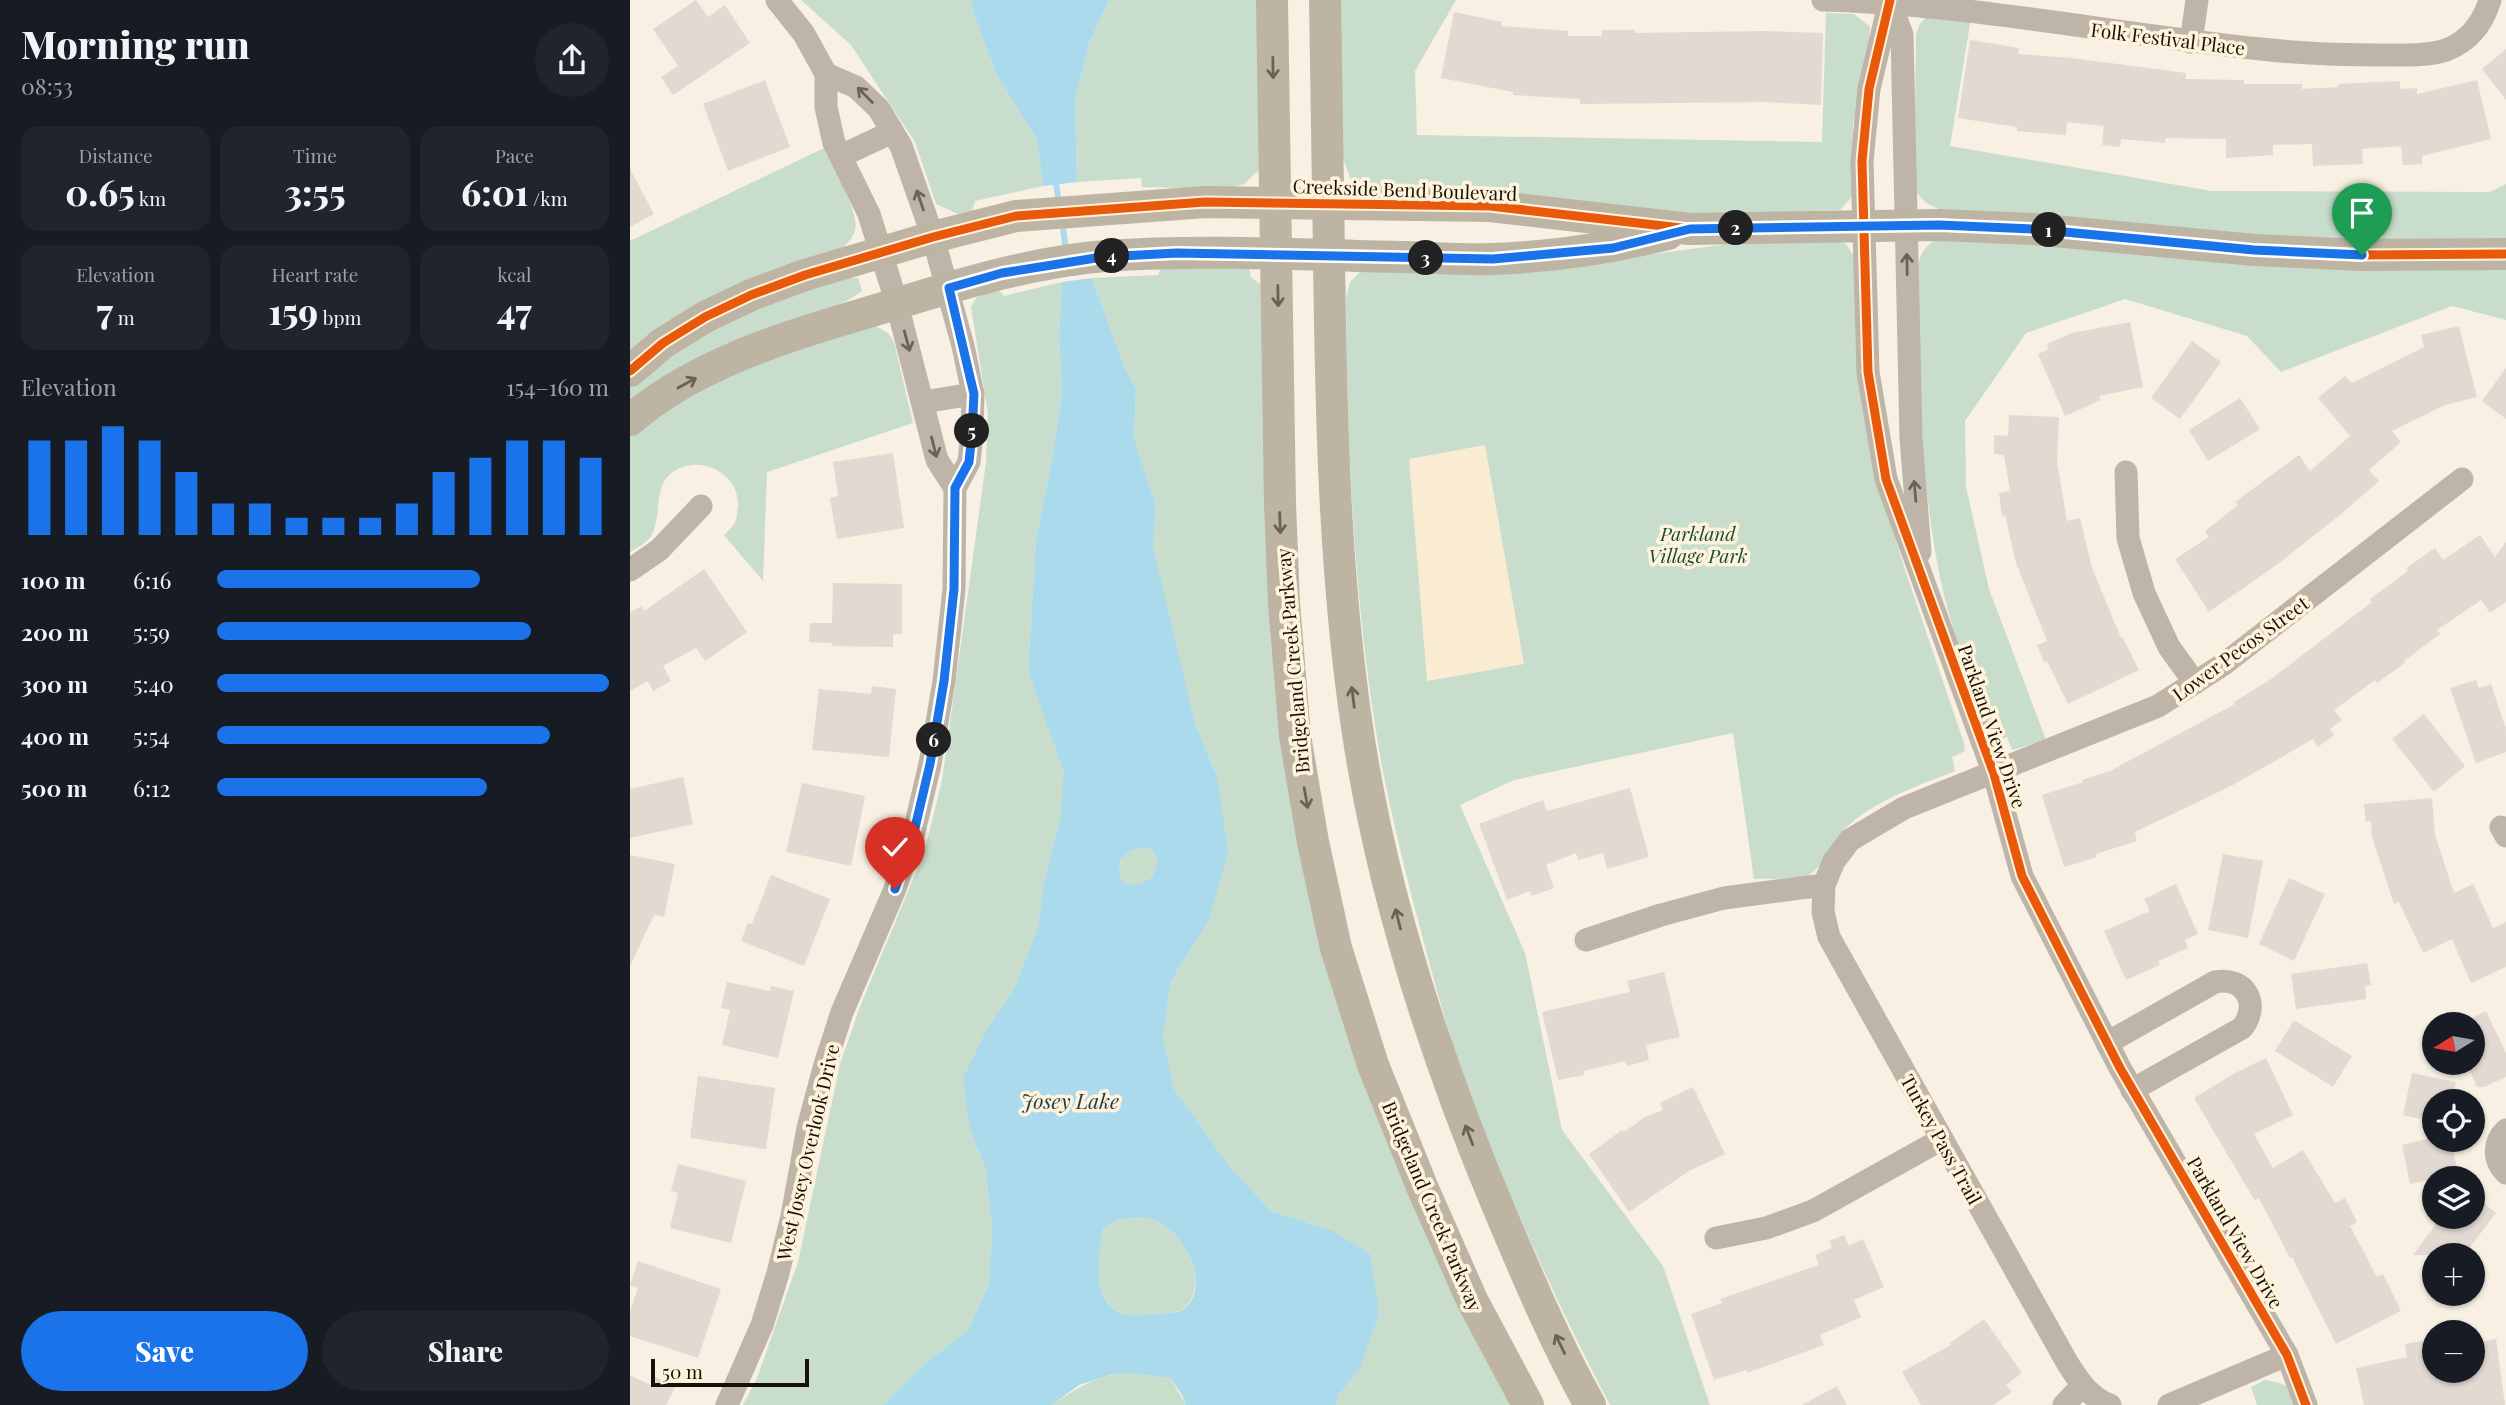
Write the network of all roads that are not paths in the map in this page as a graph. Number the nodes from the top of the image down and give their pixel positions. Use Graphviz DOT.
graph roads {
  1 [pos="777,0"];
  2 [pos="1272,0"];
  3 [pos="1325,0"];
  4 [pos="1823,0"];
  5 [pos="2197,0"];
  6 [pos="2490,0"];
  7 [pos="1890,1"];
  8 [pos="2191,42"];
  9 [pos="826,74"];
  10 [pos="892,132"];
  11 [pos="841,156"];
  12 [pos="1276,203"];
  13 [pos="1328,205"];
  14 [pos="1906,225"];
  15 [pos="1864,226"];
  16 [pos="1690,229"];
  17 [pos="933,237"];
  18 [pos="882,252"];
  19 [pos="2506,254"];
  20 [pos="1277,255"];
  21 [pos="1329,255"];
  22 [pos="949,288"];
  23 [pos="897,304"];
  24 [pos="630,370"];
  25 [pos="974,394"];
  26 [pos="923,402"];
  27 [pos="630,420"];
  28 [pos="2126,472"];
  29 [pos="2462,479"];
  30 [pos="955,488"];
  31 [pos="701,506"];
  32 [pos="630,570"];
  33 [pos="1923,583"];
  34 [pos="2194,683"];
  35 [pos="1994,774"];
  36 [pos="1824,886"];
  37 [pos="1586,940"];
  38 [pos="2107,1043"];
  39 [pos="2132,1090"];
  40 [pos="2506,1130"];
  41 [pos="1942,1139"];
  42 [pos="2506,1172"];
  43 [pos="1716,1238"];
  44 [pos="2287,1355"];
  45 [pos="2082,1387"];
  46 [pos="727,1405"];
  47 [pos="1528,1405"];
  48 [pos="1590,1405"];
  49 [pos="2064,1405"];
  50 [pos="2110,1405"];
  51 [pos="2169,1405"];
  52 [pos="2305,1405"];
  1 -- 9 [label="street"];
  2 -- 12 [label="street, Bridgeland Creek Parkway, one-way"];
  3 -- 13 [label="street"];
  4 -- 7 [label="street, Folk Festival Place"];
  5 -- 8 [label="street"];
  6 -- 8 [label="street, Folk Festival Place"];
  7 -- 8 [label="street, Folk Festival Place"];
  7 -- 14 [label="street, Parkland View Drive"];
  7 -- 15 [label="street, Parkland View Drive"];
  10 -- 9 [label="street, West Josey Overlook Drive, one-way"];
  9 -- 11 [label="street"];
  10 -- 11 [label="street"];
  17 -- 10 [label="street, West Josey Overlook Drive, one-way"];
  11 -- 18 [label="street"];
  12 -- 13 [label="street, Creekside Bend Boulevard"];
  12 -- 17 [label="street, Creekside Bend Boulevard"];
  12 -- 20 [label="street, Bridgeland Creek Parkway"];
  13 -- 16 [label="street, Creekside Bend Boulevard"];
  13 -- 21 [label="street"];
  14 -- 15 [label="street, Creekside Bend Boulevard"];
  14 -- 19 [label="street, Creekside Bend Boulevard"];
  33 -- 14 [label="street, Parkland View Drive, one-way"];
  15 -- 16 [label="street, Creekside Bend Boulevard"];
  15 -- 33 [label="street, Parkland View Drive"];
  16 -- 21 [label="street, Creekside Bend Boulevard"];
  17 -- 18 [label="street, Creekside Bend Boulevard"];
  17 -- 22 [label="street, West Josey Overlook Drive"];
  18 -- 23 [label="street"];
  18 -- 24 [label="street, Creekside Bend Boulevard"];
  20 -- 21 [label="street, Creekside Bend Boulevard"];
  20 -- 22 [label="street, Creekside Bend Boulevard"];
  20 -- 47 [label="street, Bridgeland Creek Parkway, one-way"];
  48 -- 21 [label="street, one-way"];
  22 -- 23 [label="street, Creekside Bend Boulevard"];
  22 -- 25 [label="street, West Josey Overlook Drive"];
  23 -- 26 [label="street, one-way"];
  27 -- 23 [label="street, Creekside Bend Boulevard, one-way"];
  25 -- 26 [label="street"];
  25 -- 30 [label="street, West Josey Overlook Drive"];
  26 -- 30 [label="street, one-way"];
  28 -- 34 [label="street"];
  29 -- 34 [label="street, Lower Pecos Street"];
  30 -- 46 [label="street, West Josey Overlook Drive"];
  31 -- 32 [label="street"];
  33 -- 35 [label="street, Parkland View Drive"];
  34 -- 35 [label="street, Lower Pecos Street"];
  35 -- 36 [label="street, Lower Pecos Street"];
  35 -- 38 [label="street, Parkland View Drive"];
  36 -- 37 [label="street"];
  36 -- 41 [label="street, Turkey Pass Trail"];
  38 -- 39 [label="street, Parkland View Drive"];
  38 -- 39 [label="street"];
  39 -- 44 [label="street, Parkland View Drive"];
  40 -- 42 [label="street"];
  41 -- 43 [label="street"];
  41 -- 45 [label="street, Turkey Pass Trail"];
  44 -- 51 [label="street"];
  44 -- 52 [label="street, Parkland View Drive"];
  45 -- 49 [label="street"];
  45 -- 50 [label="street"];
}
